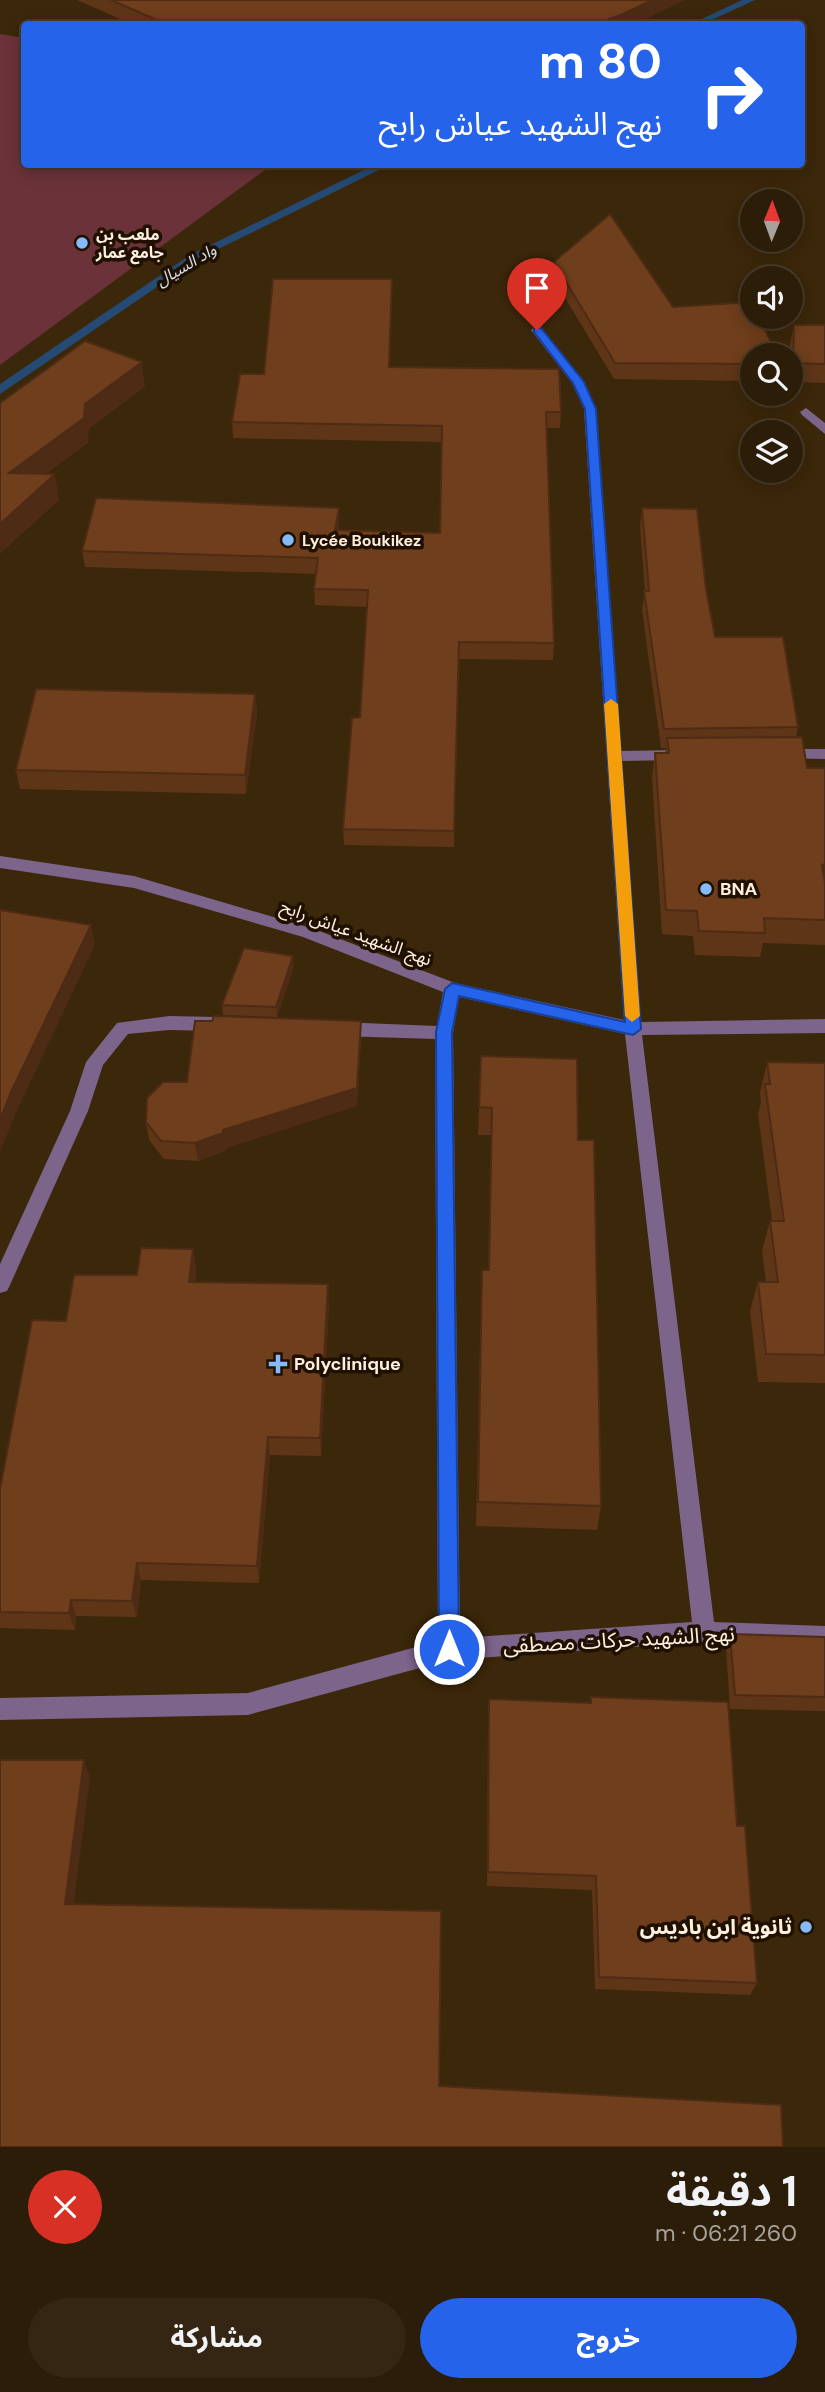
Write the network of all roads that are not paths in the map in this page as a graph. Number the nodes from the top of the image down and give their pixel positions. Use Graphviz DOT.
graph roads {
  1 [pos="537,330"];
  2 [pos="806,412"];
  3 [pos="825,429"];
  4 [pos="769,754"];
  5 [pos="825,754"];
  6 [pos="699,755"];
  7 [pos="615,756"];
  8 [pos="0,862"];
  9 [pos="452,989"];
  10 [pos="238,1025"];
  11 [pos="825,1027"];
  12 [pos="320,1028"];
  13 [pos="633,1029"];
  14 [pos="444,1032"];
  15 [pos="0,1286"];
  16 [pos="704,1632"];
  17 [pos="825,1636"];
  18 [pos="449,1649"];
  19 [pos="0,1709"];
  1 -- 7 [label="street"];
  2 -- 3 [label="street"];
  4 -- 5 [label="street"];
  6 -- 7 [label="street"];
  7 -- 13 [label="street"];
  8 -- 9 [label="street, نهج الشهيد عياش رابح"];
  9 -- 13 [label="street, نهج الشهيد عياش رابح"];
  9 -- 14 [label="street"];
  10 -- 15 [label="street"];
  11 -- 13 [label="street, نهج الشهيد عياش رابح"];
  12 -- 14 [label="street"];
  13 -- 16 [label="street"];
  14 -- 18 [label="street"];
  16 -- 17 [label="street, نهج الشهيد حركات مصطفى"];
  16 -- 18 [label="street, نهج الشهيد حركات مصطفى"];
  18 -- 19 [label="street, نهج الشهيد حركات مصطفى"];
}
